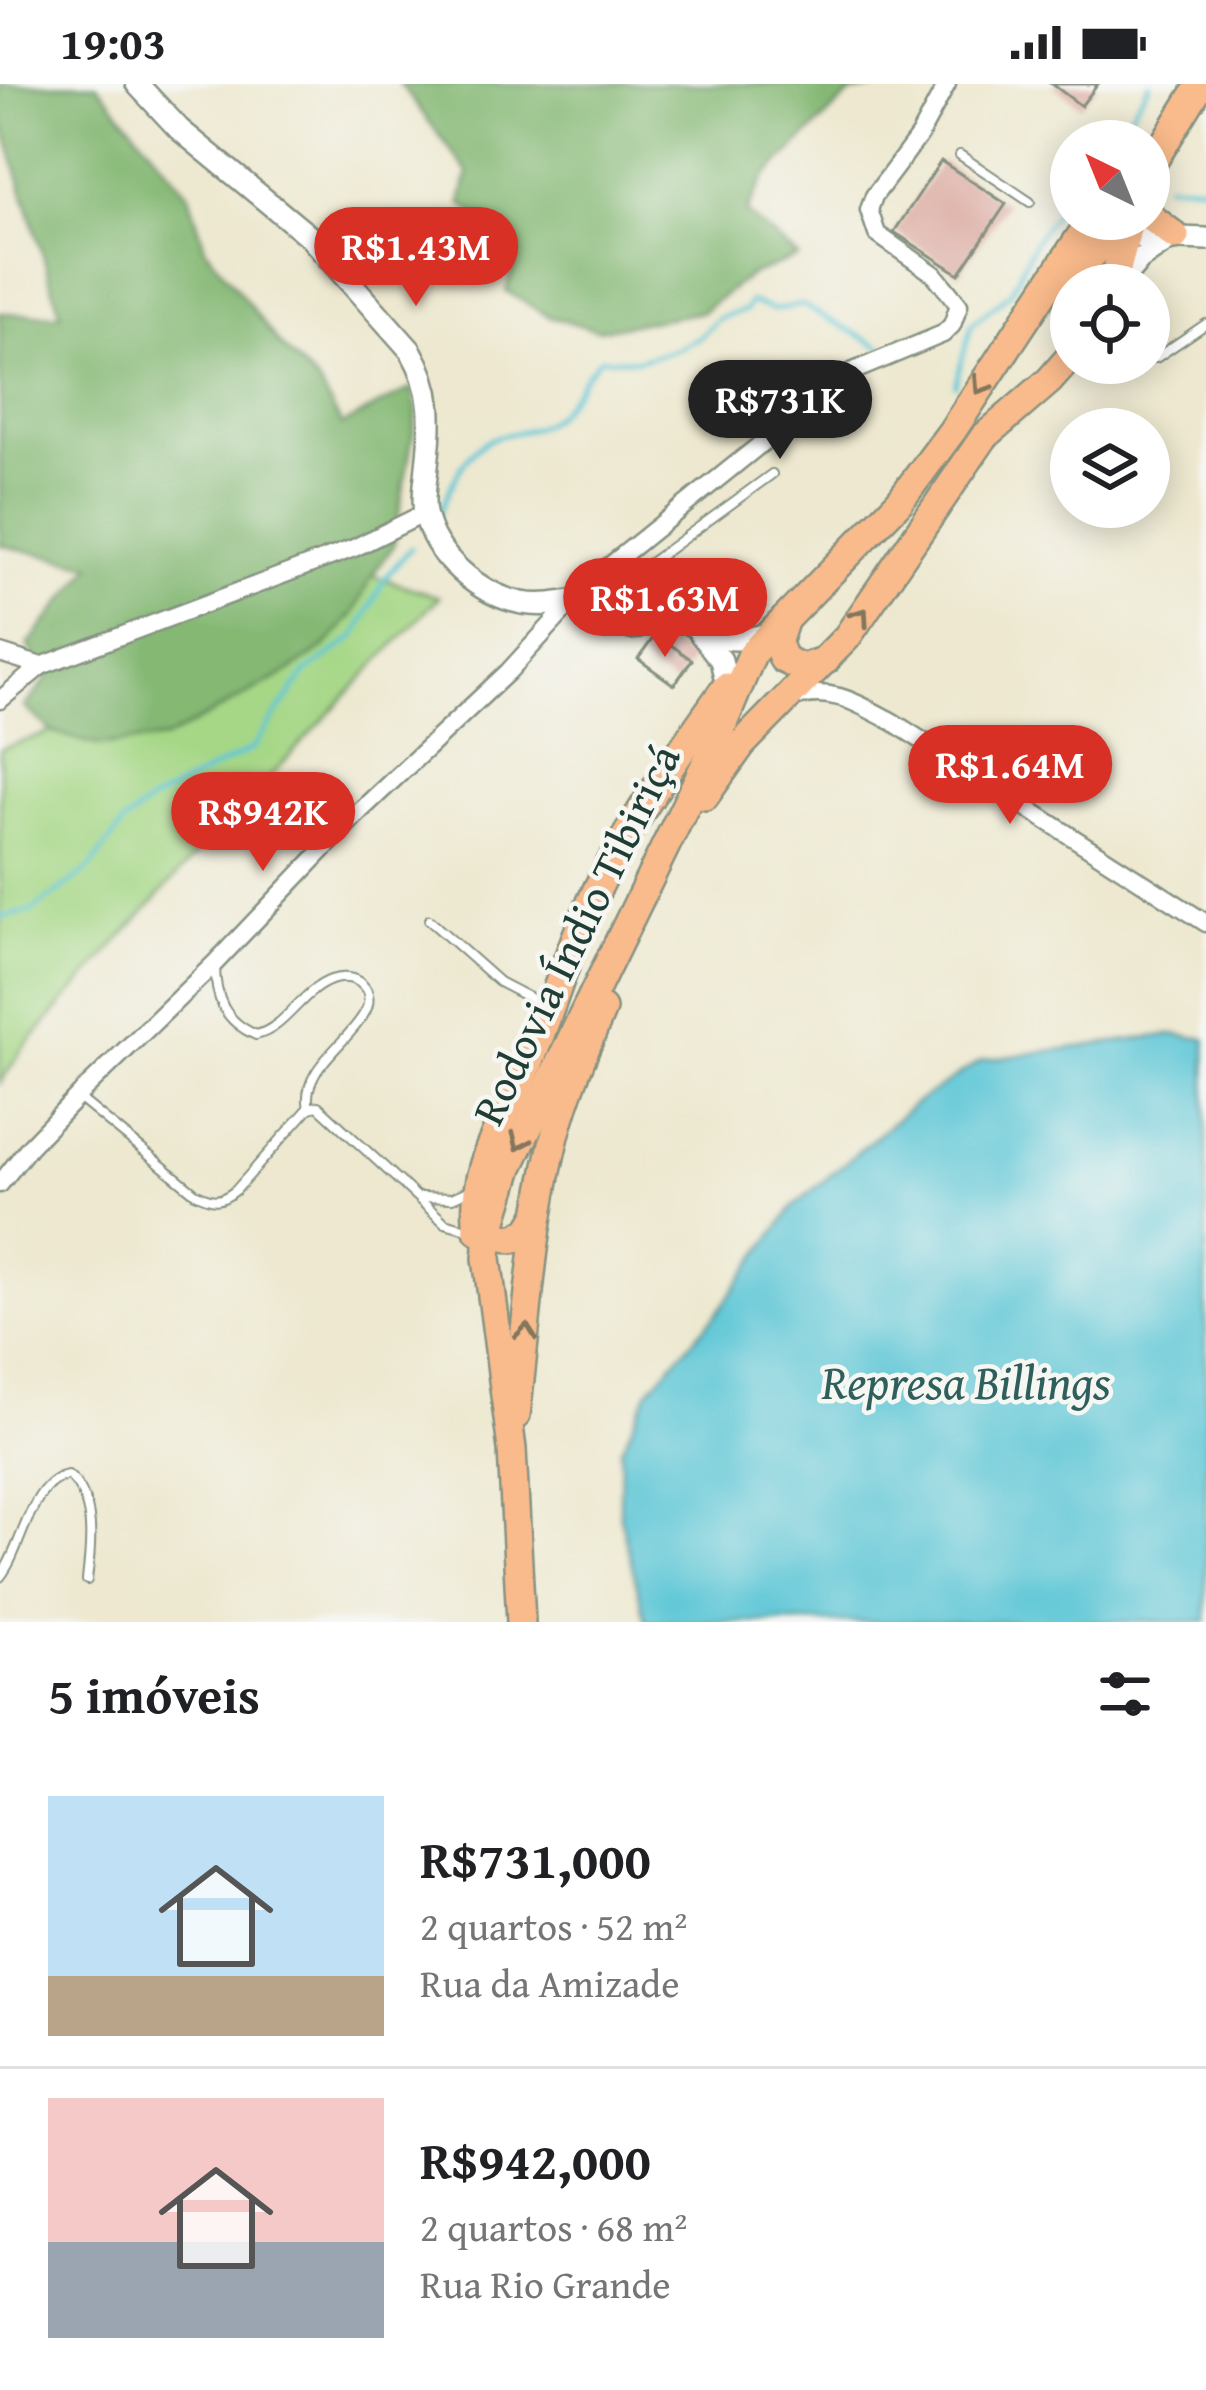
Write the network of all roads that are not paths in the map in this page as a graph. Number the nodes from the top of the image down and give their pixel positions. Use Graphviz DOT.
graph roads {
  1 [pos="137,84"];
  2 [pos="947,84"];
  3 [pos="1196,84"];
  4 [pos="1166,120"];
  5 [pos="1170,130"];
  6 [pos="960,154"];
  7 [pos="1030,202"];
  8 [pos="1170,232"];
  9 [pos="1170,235"];
  10 [pos="1175,236"];
  11 [pos="1206,238"];
  12 [pos="1078,240"];
  13 [pos="1108,240"];
  14 [pos="1087,264"];
  15 [pos="1135,264"];
  16 [pos="1050,310"];
  17 [pos="1206,324"];
  18 [pos="1007,347"];
  19 [pos="1170,348"];
  20 [pos="1050,380"];
  21 [pos="772,474"];
  22 [pos="425,513"];
  23 [pos="619,595"];
  24 [pos="570,603"];
  25 [pos="663,609"];
  26 [pos="700,632"];
  27 [pos="770,634"];
  28 [pos="628,635"];
  29 [pos="0,653"];
  30 [pos="826,660"];
  31 [pos="41,666"];
  32 [pos="727,686"];
  33 [pos="838,695"];
  34 [pos="0,700"];
  35 [pos="786,700"];
  36 [pos="429,920"];
  37 [pos="1206,923"];
  38 [pos="215,963"];
  39 [pos="551,1008"];
  40 [pos="78,1097"];
  41 [pos="309,1108"];
  42 [pos="0,1184"];
  43 [pos="476,1187"];
  44 [pos="419,1197"];
  45 [pos="539,1214"];
  46 [pos="483,1232"];
  47 [pos="512,1449"];
  48 [pos="0,1577"];
  49 [pos="87,1580"];
  50 [pos="521,1622"];
  1 -- 22 [label="street"];
  2 -- 24 [label="street"];
  3 -- 4 [label="highway"];
  3 -- 5 [label="highway"];
  6 -- 7 [label="lane"];
  8 -- 10 [label="highway"];
  9 -- 10 [label="street"];
  10 -- 11 [label="street"];
  10 -- 15 [label="street"];
  12 -- 18 [label="highway, Rodovia Índio Tibiriçá"];
  13 -- 14 [label="highway"];
  16 -- 18 [label="highway"];
  17 -- 19 [label="lane"];
  18 -- 27 [label="highway, Rodovia Índio Tibiriçá, one-way"];
  30 -- 20 [label="highway, Rodovia Índio Tibiriçá, one-way"];
  21 -- 23 [label="lane"];
  22 -- 24 [label="street"];
  22 -- 31 [label="street"];
  23 -- 24 [label="street"];
  23 -- 25 [label="street"];
  24 -- 38 [label="street"];
  25 -- 26 [label="street"];
  25 -- 28 [label="lane"];
  26 -- 27 [label="street"];
  26 -- 32 [label="street"];
  27 -- 30 [label="highway"];
  27 -- 32 [label="highway"];
  27 -- 46 [label="highway, Rodovia Índio Tibiriçá, one-way"];
  29 -- 31 [label="street"];
  30 -- 33 [label="street"];
  30 -- 35 [label="highway, Rodovia Índio Tibiriçá"];
  31 -- 34 [label="street"];
  32 -- 39 [label="highway"];
  33 -- 35 [label="street"];
  33 -- 37 [label="street"];
  35 -- 45 [label="highway, Rodovia Índio Tibiriçá"];
  36 -- 39 [label="lane"];
  38 -- 40 [label="street"];
  38 -- 41 [label="lane"];
  39 -- 43 [label="highway"];
  40 -- 41 [label="lane"];
  40 -- 42 [label="street"];
  41 -- 44 [label="lane"];
  43 -- 44 [label="lane"];
  43 -- 46 [label="highway"];
  44 -- 46 [label="lane"];
  45 -- 46 [label="highway"];
  47 -- 45 [label="highway, Rodovia Índio Tibiriçá, one-way"];
  46 -- 47 [label="highway, Rodovia Índio Tibiriçá"];
  47 -- 50 [label="highway, Rodovia Índio Tibiriçá"];
  48 -- 49 [label="lane"];
}
